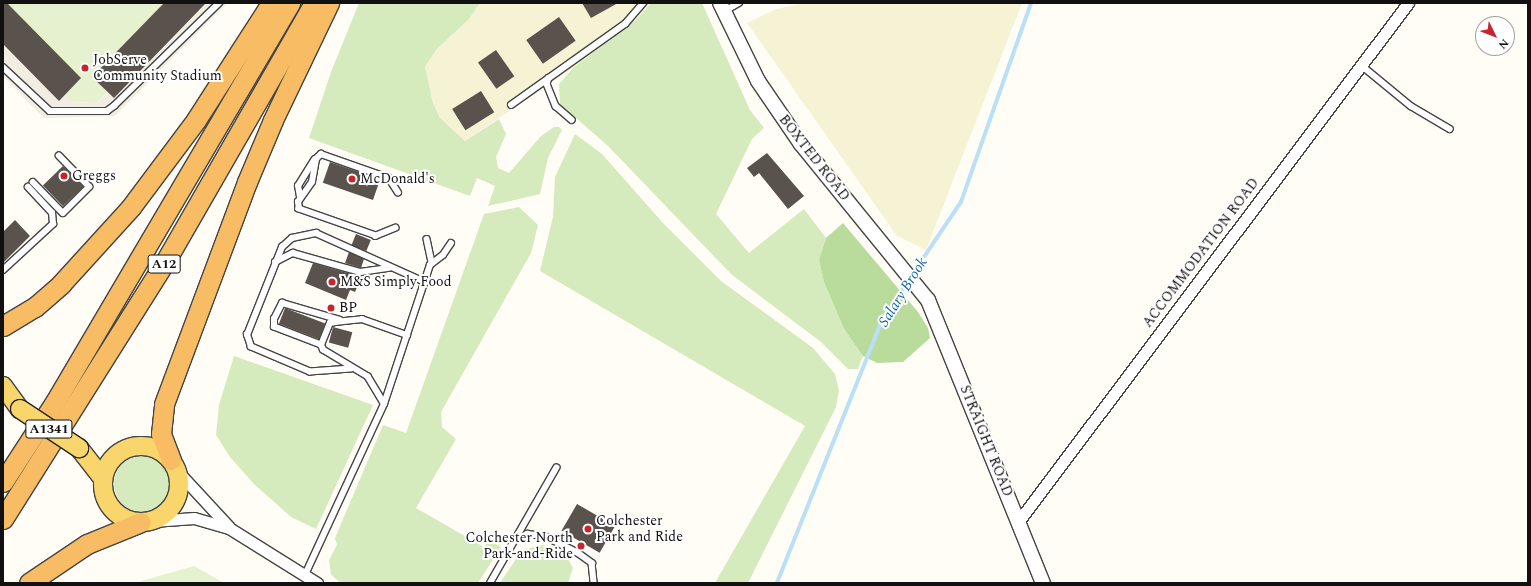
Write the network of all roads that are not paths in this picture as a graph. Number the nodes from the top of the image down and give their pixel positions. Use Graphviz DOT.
graph roads {
  1 [pos="219,3"];
  2 [pos="271,3"];
  3 [pos="290,3"];
  4 [pos="314,3"];
  5 [pos="329,3"];
  6 [pos="643,3"];
  7 [pos="738,3"];
  8 [pos="1408,3"];
  9 [pos="721,7"];
  10 [pos="1360,65"];
  11 [pos="3,67"];
  12 [pos="549,78"];
  13 [pos="511,105"];
  14 [pos="572,120"];
  15 [pos="1450,129"];
  16 [pos="59,156"];
  17 [pos="316,159"];
  18 [pos="33,182"];
  19 [pos="28,187"];
  20 [pos="398,192"];
  21 [pos="300,197"];
  22 [pos="396,228"];
  23 [pos="427,239"];
  24 [pos="451,243"];
  25 [pos="275,262"];
  26 [pos="431,264"];
  27 [pos="390,268"];
  28 [pos="3,270"];
  29 [pos="425,282"];
  30 [pos="928,300"];
  31 [pos="346,322"];
  32 [pos="3,326"];
  33 [pos="407,334"];
  34 [pos="321,345"];
  35 [pos="351,369"];
  36 [pos="3,386"];
  37 [pos="384,404"];
  38 [pos="11,408"];
  39 [pos="81,449"];
  40 [pos="118,454"];
  41 [pos="174,466"];
  42 [pos="556,468"];
  43 [pos="104,479"];
  44 [pos="3,482"];
  45 [pos="3,519"];
  46 [pos="147,522"];
  47 [pos="1018,522"];
  48 [pos="229,528"];
  49 [pos="514,541"];
  50 [pos="305,575"];
  51 [pos="29,583"];
  52 [pos="317,583"];
  53 [pos="490,583"];
  54 [pos="594,583"];
  55 [pos="1043,583"];
  1 -- 11 [label="lane"];
  2 -- 32 [label="highway"];
  3 -- 44 [label="highway, A12"];
  4 -- 45 [label="highway, A12"];
  5 -- 41 [label="highway"];
  6 -- 12 [label="lane"];
  7 -- 9 [label="lane"];
  8 -- 10 [label="street, ACCOMMODATION ROAD"];
  9 -- 30 [label="street, BOXTED ROAD"];
  10 -- 15 [label="lane"];
  10 -- 47 [label="street, ACCOMMODATION ROAD"];
  12 -- 13 [label="lane"];
  12 -- 14 [label="lane"];
  16 -- 18 [label="lane"];
  17 -- 20 [label="lane"];
  17 -- 21 [label="lane"];
  17 -- 21 [label="lane"];
  19 -- 28 [label="lane"];
  21 -- 22 [label="lane"];
  23 -- 26 [label="lane"];
  24 -- 26 [label="lane"];
  25 -- 27 [label="lane"];
  25 -- 27 [label="lane"];
  25 -- 35 [label="lane"];
  26 -- 29 [label="lane"];
  27 -- 29 [label="lane"];
  29 -- 33 [label="lane"];
  30 -- 47 [label="street, STRAIGHT ROAD"];
  31 -- 33 [label="lane"];
  31 -- 34 [label="lane"];
  31 -- 34 [label="lane"];
  33 -- 37 [label="lane"];
  34 -- 35 [label="lane"];
  35 -- 37 [label="lane"];
  36 -- 38 [label="main road, A1341"];
  37 -- 50 [label="lane"];
  38 -- 39 [label="main road, A1341, bridge"];
  39 -- 40 [label="main road, A1341"];
  39 -- 43 [label="main road, A1341"];
  40 -- 41 [label="main road, A1341"];
  40 -- 43 [label="main road"];
  41 -- 46 [label="main road"];
  41 -- 48 [label="street"];
  42 -- 49 [label="lane"];
  43 -- 46 [label="main road"];
  46 -- 48 [label="street"];
  46 -- 51 [label="highway"];
  47 -- 55 [label="street, STRAIGHT ROAD"];
  48 -- 50 [label="street"];
  49 -- 53 [label="lane"];
  49 -- 54 [label="lane"];
  50 -- 52 [label="street"];
}
